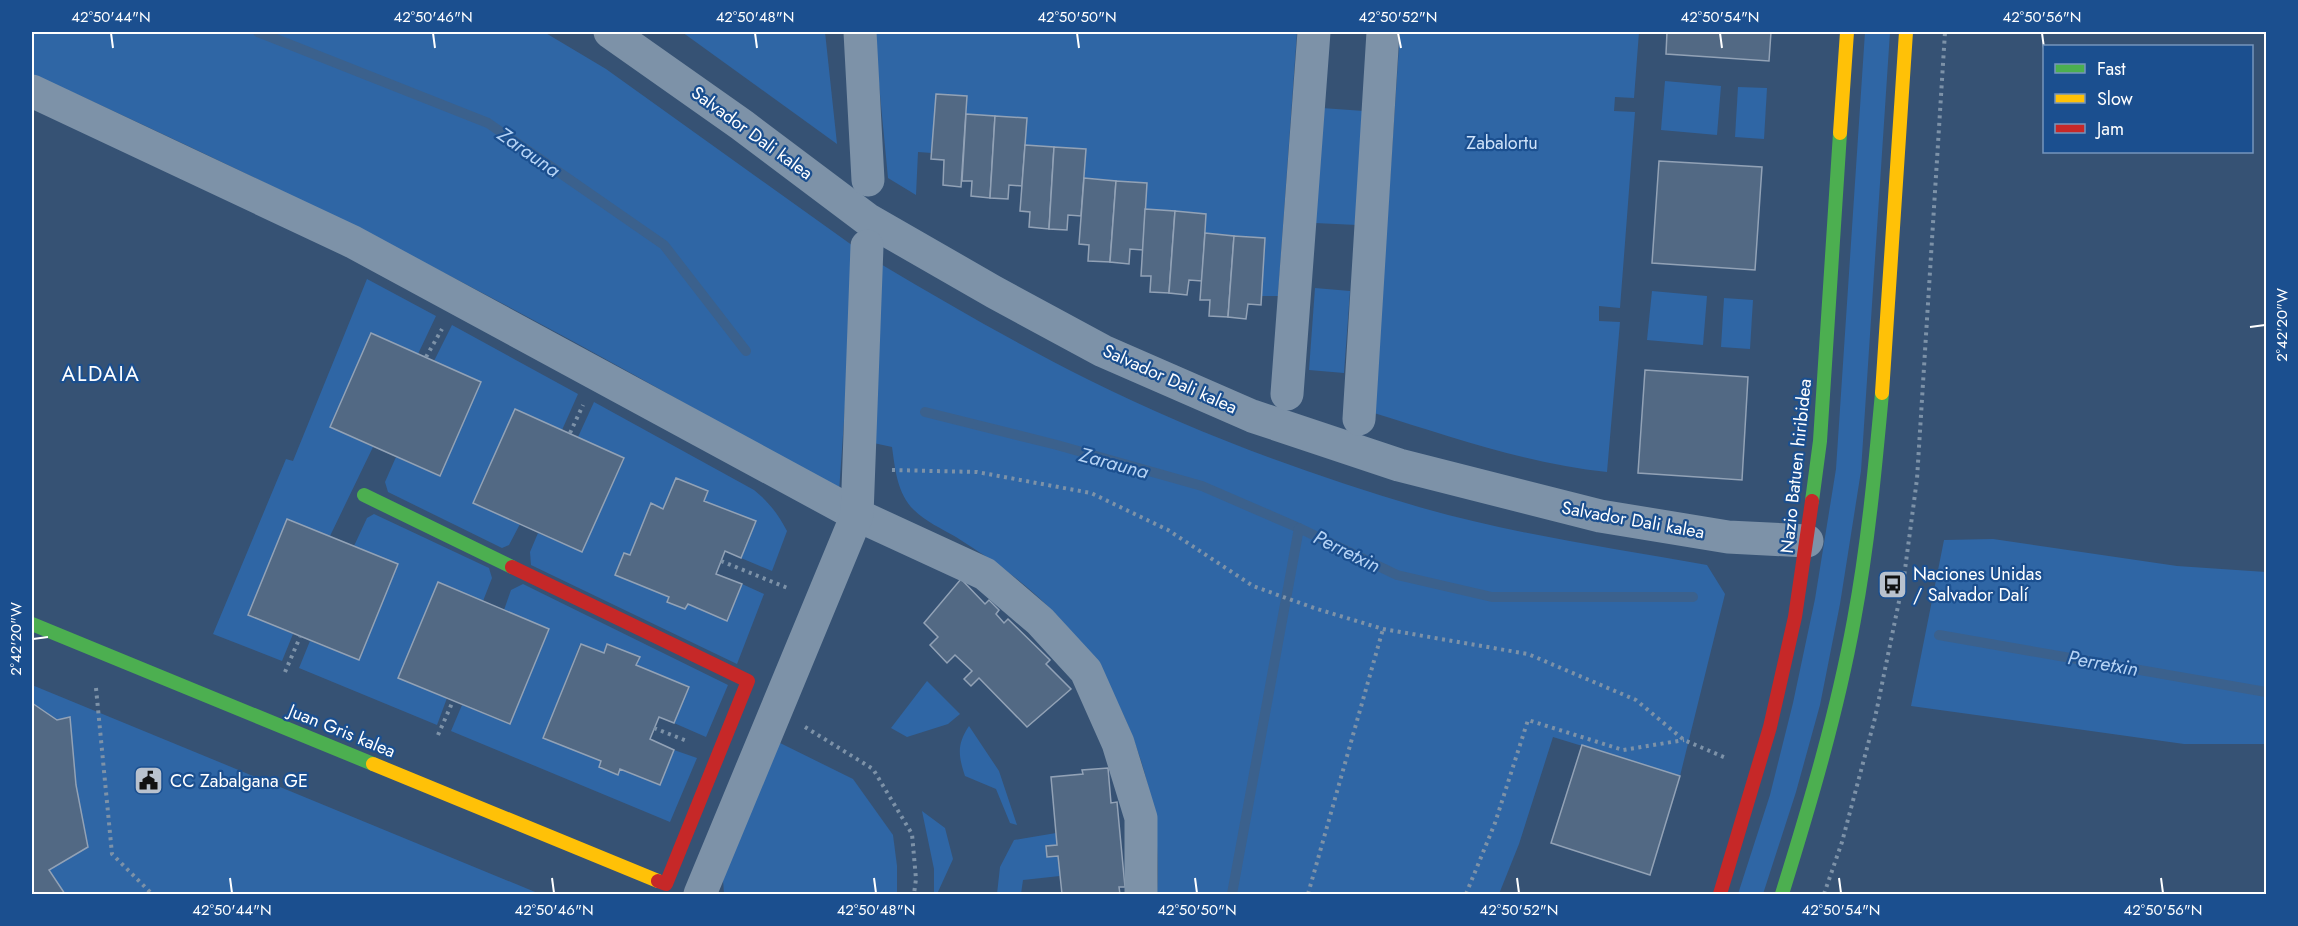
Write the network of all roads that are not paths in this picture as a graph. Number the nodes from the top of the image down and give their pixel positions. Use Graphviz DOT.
graph roads {
  1 [pos="610,32"];
  2 [pos="860,32"];
  3 [pos="1314,32"];
  4 [pos="1383,32"];
  5 [pos="1847,32"];
  6 [pos="1906,32"];
  7 [pos="32,91"];
  8 [pos="868,180"];
  9 [pos="867,246"];
  10 [pos="1287,394"];
  11 [pos="1359,419"];
  12 [pos="364,495"];
  13 [pos="857,514"];
  14 [pos="1807,541"];
  15 [pos="32,624"];
  16 [pos="700,894"];
  17 [pos="1141,894"];
  18 [pos="1720,894"];
  19 [pos="1782,894"];
  1 -- 14 [label="street, Salvador Dali kalea"];
  2 -- 8 [label="street"];
  3 -- 10 [label="street"];
  4 -- 11 [label="street"];
  5 -- 14 [label="main road, Nazio Batuen hiribidea"];
  6 -- 19 [label="main road"];
  7 -- 13 [label="street"];
  9 -- 13 [label="street"];
  12 -- 15 [label="main road, Juan Gris kalea"];
  13 -- 16 [label="street"];
  13 -- 17 [label="street"];
  14 -- 18 [label="main road, Nazio Batuen hiribidea"];
}
